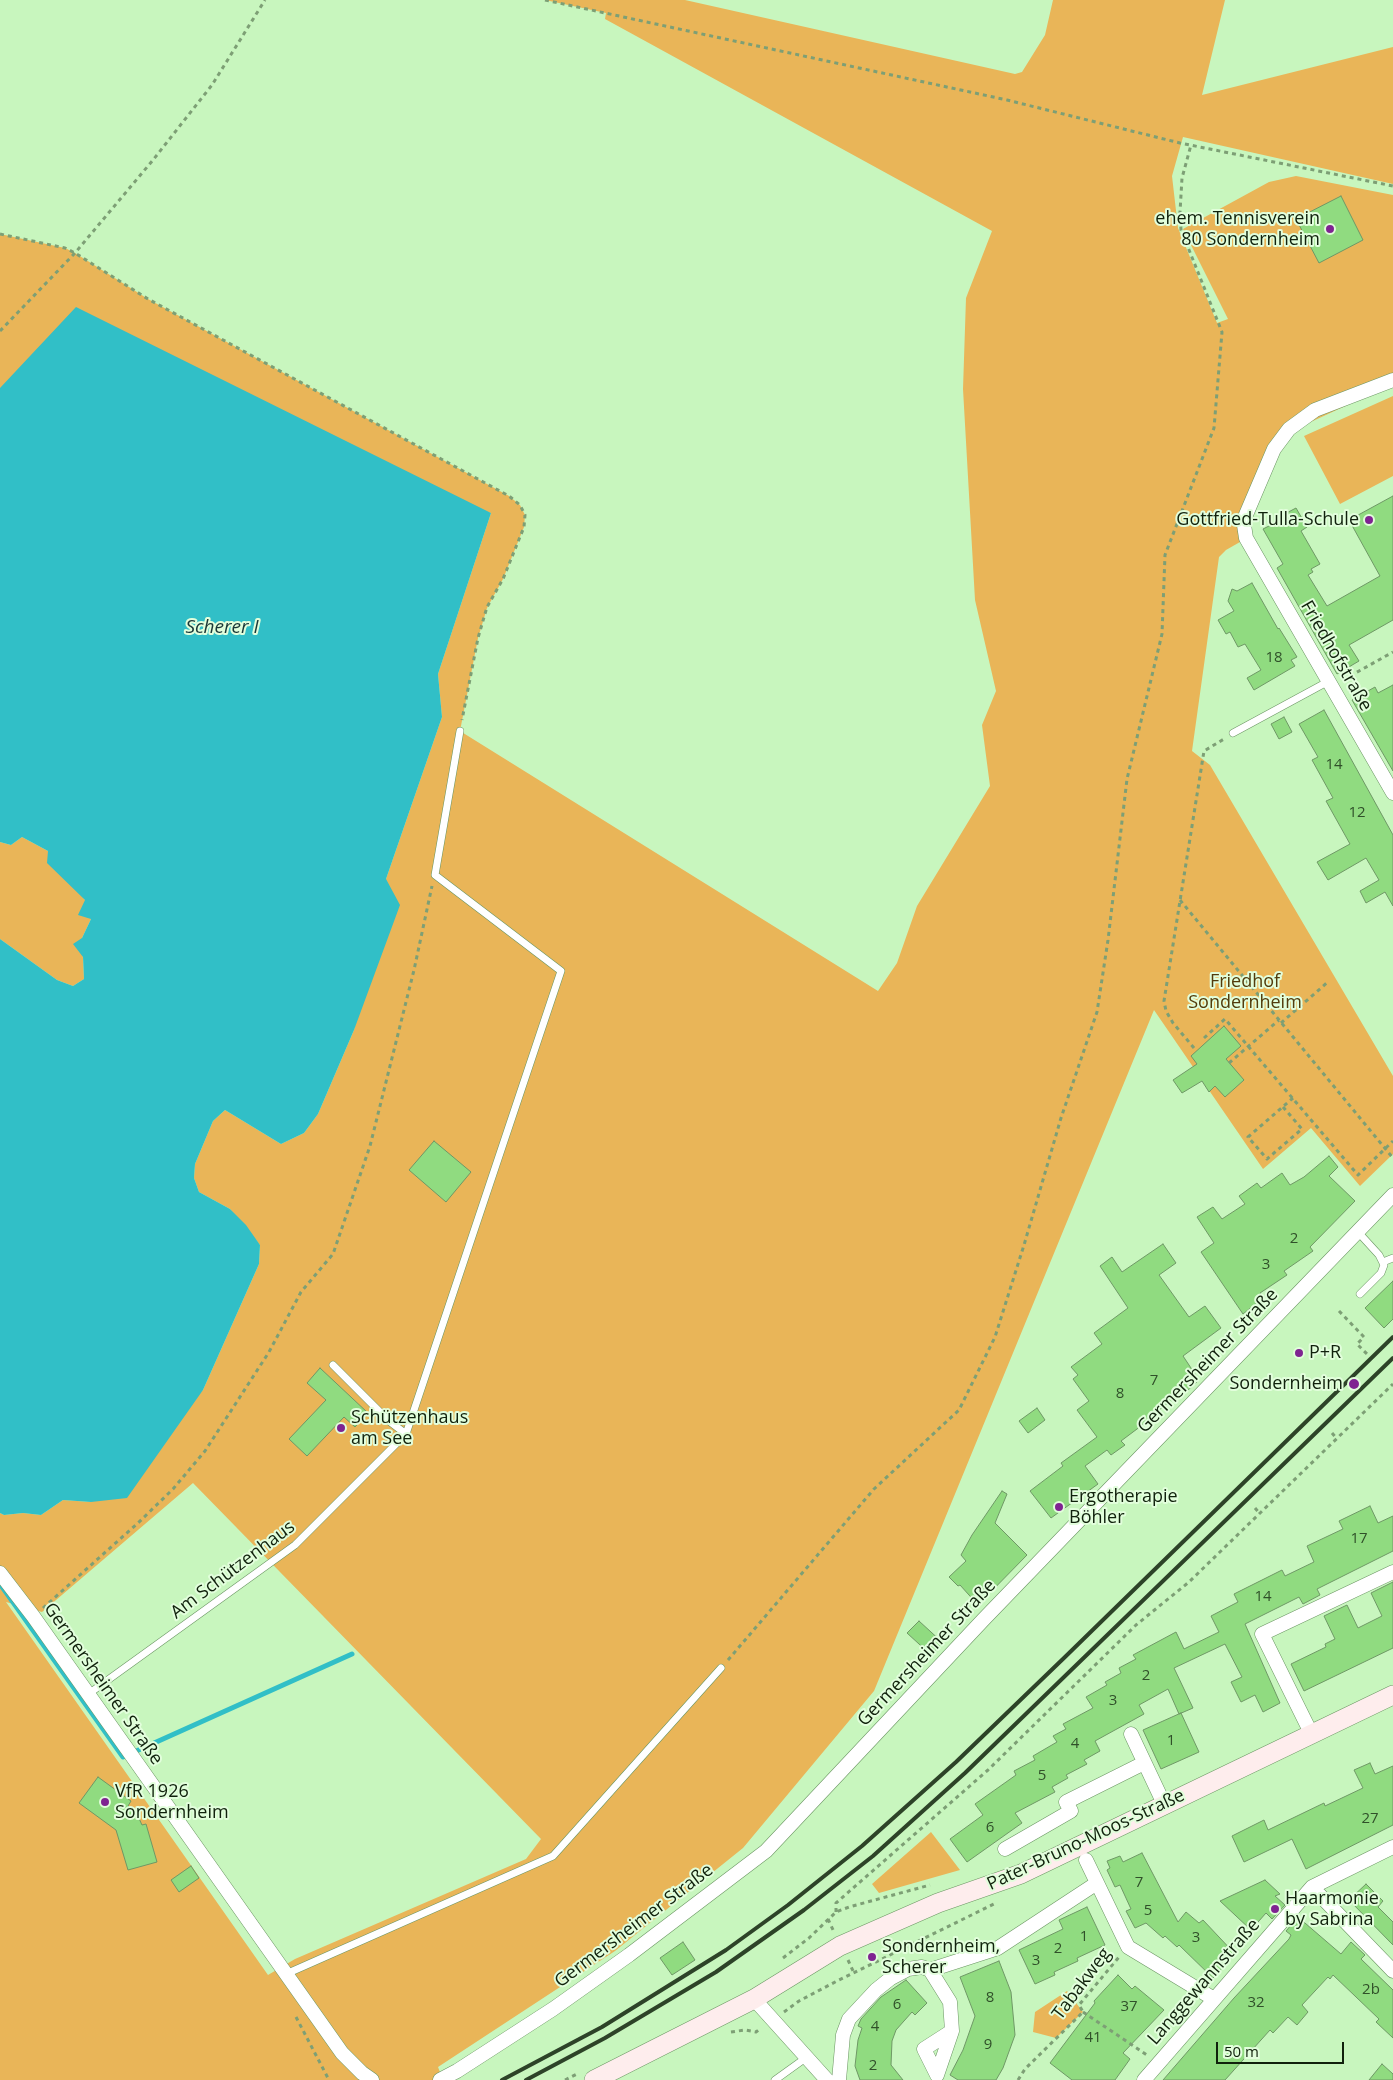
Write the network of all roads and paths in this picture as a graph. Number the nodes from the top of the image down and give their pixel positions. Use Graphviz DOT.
graph roads {
  1 [pos="265,0"];
  2 [pos="545,0"];
  3 [pos="1191,145"];
  4 [pos="1393,186"];
  5 [pos="0,234"];
  6 [pos="75,253"];
  7 [pos="0,330"];
  8 [pos="1393,380"];
  9 [pos="1393,652"];
  10 [pos="1330,684"];
  11 [pos="460,731"];
  12 [pos="1233,733"];
  13 [pos="1393,793"];
  14 [pos="435,875"];
  15 [pos="1180,900"];
  16 [pos="1329,981"];
  17 [pos="1280,1021"];
  18 [pos="1204,1038"];
  19 [pos="1248,1046"];
  20 [pos="1194,1048"];
  21 [pos="1230,1063"];
  22 [pos="1293,1098"];
  23 [pos="1283,1107"];
  24 [pos="1393,1141"];
  25 [pos="1385,1148"];
  26 [pos="1393,1158"];
  27 [pos="1393,1195"];
  28 [pos="1358,1232"];
  29 [pos="1393,1258"];
  30 [pos="1383,1262"];
  31 [pos="1360,1294"];
  32 [pos="1339,1311"];
  33 [pos="1368,1355"];
  34 [pos="332,1365"];
  35 [pos="1393,1384"];
  36 [pos="1332,1433"];
  37 [pos="406,1434"];
  38 [pos="1337,1439"];
  39 [pos="1255,1508"];
  40 [pos="1260,1514"];
  41 [pos="1191,1570"];
  42 [pos="1393,1572"];
  43 [pos="0,1573"];
  44 [pos="1196,1576"];
  45 [pos="33,1616"];
  46 [pos="721,1668"];
  47 [pos="1393,1694"];
  48 [pos="87,1695"];
  49 [pos="1312,1733"];
  50 [pos="1131,1734"];
  51 [pos="1144,1763"];
  52 [pos="1164,1804"];
  53 [pos="1393,1846"];
  54 [pos="1005,1849"];
  55 [pos="1086,1860"];
  56 [pos="1097,1883"];
  57 [pos="1312,1887"];
  58 [pos="836,1912"];
  59 [pos="1128,1947"];
  60 [pos="930,1970"];
  61 [pos="1393,1971"];
  62 [pos="286,1974"];
  63 [pos="754,1998"];
  64 [pos="1214,1999"];
  65 [pos="1083,2012"];
  66 [pos="294,2014"];
  67 [pos="952,2031"];
  68 [pos="807,2057"];
  69 [pos="1159,2063"];
  70 [pos="329,2080"];
  71 [pos="372,2080"];
  72 [pos="440,2080"];
  73 [pos="594,2080"];
  74 [pos="775,2080"];
  75 [pos="827,2080"];
  76 [pos="839,2080"];
  77 [pos="1018,2080"];
  78 [pos="1144,2080"];
  1 -- 6 [label="path"];
  2 -- 3 [label="path"];
  3 -- 4 [label="path"];
  3 -- 46 [label="path"];
  5 -- 6 [label="path"];
  6 -- 7 [label="path"];
  6 -- 11 [label="path"];
  8 -- 10 [label="street, Friedhofstraße"];
  9 -- 10 [label="path"];
  10 -- 12 [label="lane"];
  10 -- 13 [label="street, Friedhofstraße"];
  11 -- 14 [label="lane"];
  12 -- 15 [label="path"];
  14 -- 37 [label="lane"];
  14 -- 45 [label="path"];
  15 -- 17 [label="path"];
  15 -- 20 [label="path"];
  16 -- 17 [label="path"];
  17 -- 19 [label="path"];
  17 -- 25 [label="path"];
  18 -- 19 [label="path"];
  19 -- 21 [label="path"];
  19 -- 22 [label="path"];
  22 -- 23 [label="path"];
  22 -- 25 [label="path"];
  23 -- 23 [label="path"];
  24 -- 25 [label="path"];
  25 -- 26 [label="path"];
  27 -- 28 [label="street, Germersheimer Straße"];
  28 -- 30 [label="lane"];
  28 -- 72 [label="street, Germersheimer Straße"];
  29 -- 30 [label="lane"];
  30 -- 31 [label="lane"];
  32 -- 33 [label="path"];
  34 -- 37 [label="lane"];
  35 -- 38 [label="path"];
  36 -- 38 [label="path"];
  37 -- 48 [label="lane, Am Schützenhaus"];
  38 -- 40 [label="path"];
  39 -- 40 [label="path"];
  40 -- 44 [label="path"];
  41 -- 44 [label="path"];
  42 -- 49 [label="street"];
  43 -- 45 [label="street, Germersheimer Straße"];
  44 -- 58 [label="path"];
  45 -- 48 [label="street, Germersheimer Straße"];
  46 -- 62 [label="lane"];
  47 -- 49 [label="main road, Pater-Bruno-Moos-Straße"];
  48 -- 62 [label="street, Germersheimer Straße"];
  49 -- 52 [label="main road, Pater-Bruno-Moos-Straße"];
  50 -- 51 [label="street"];
  51 -- 52 [label="street"];
  51 -- 54 [label="street"];
  52 -- 63 [label="main road, Pater-Bruno-Moos-Straße"];
  53 -- 57 [label="street, Langgewannstraße"];
  55 -- 56 [label="street"];
  56 -- 59 [label="street"];
  56 -- 60 [label="street"];
  57 -- 61 [label="street"];
  57 -- 64 [label="street, Langgewannstraße"];
  59 -- 64 [label="street"];
  59 -- 65 [label="path, Tabakweg"];
  60 -- 67 [label="street"];
  60 -- 76 [label="street"];
  62 -- 71 [label="street, Germersheimer Straße"];
  63 -- 68 [label="street"];
  63 -- 73 [label="main road, Pater-Bruno-Moos-Straße"];
  64 -- 69 [label="street, Langgewannstraße"];
  65 -- 69 [label="path"];
  65 -- 77 [label="path, Tabakweg"];
  66 -- 70 [label="path"];
  68 -- 74 [label="lane"];
  68 -- 75 [label="street"];
  69 -- 78 [label="street, Langgewannstraße"];
}
